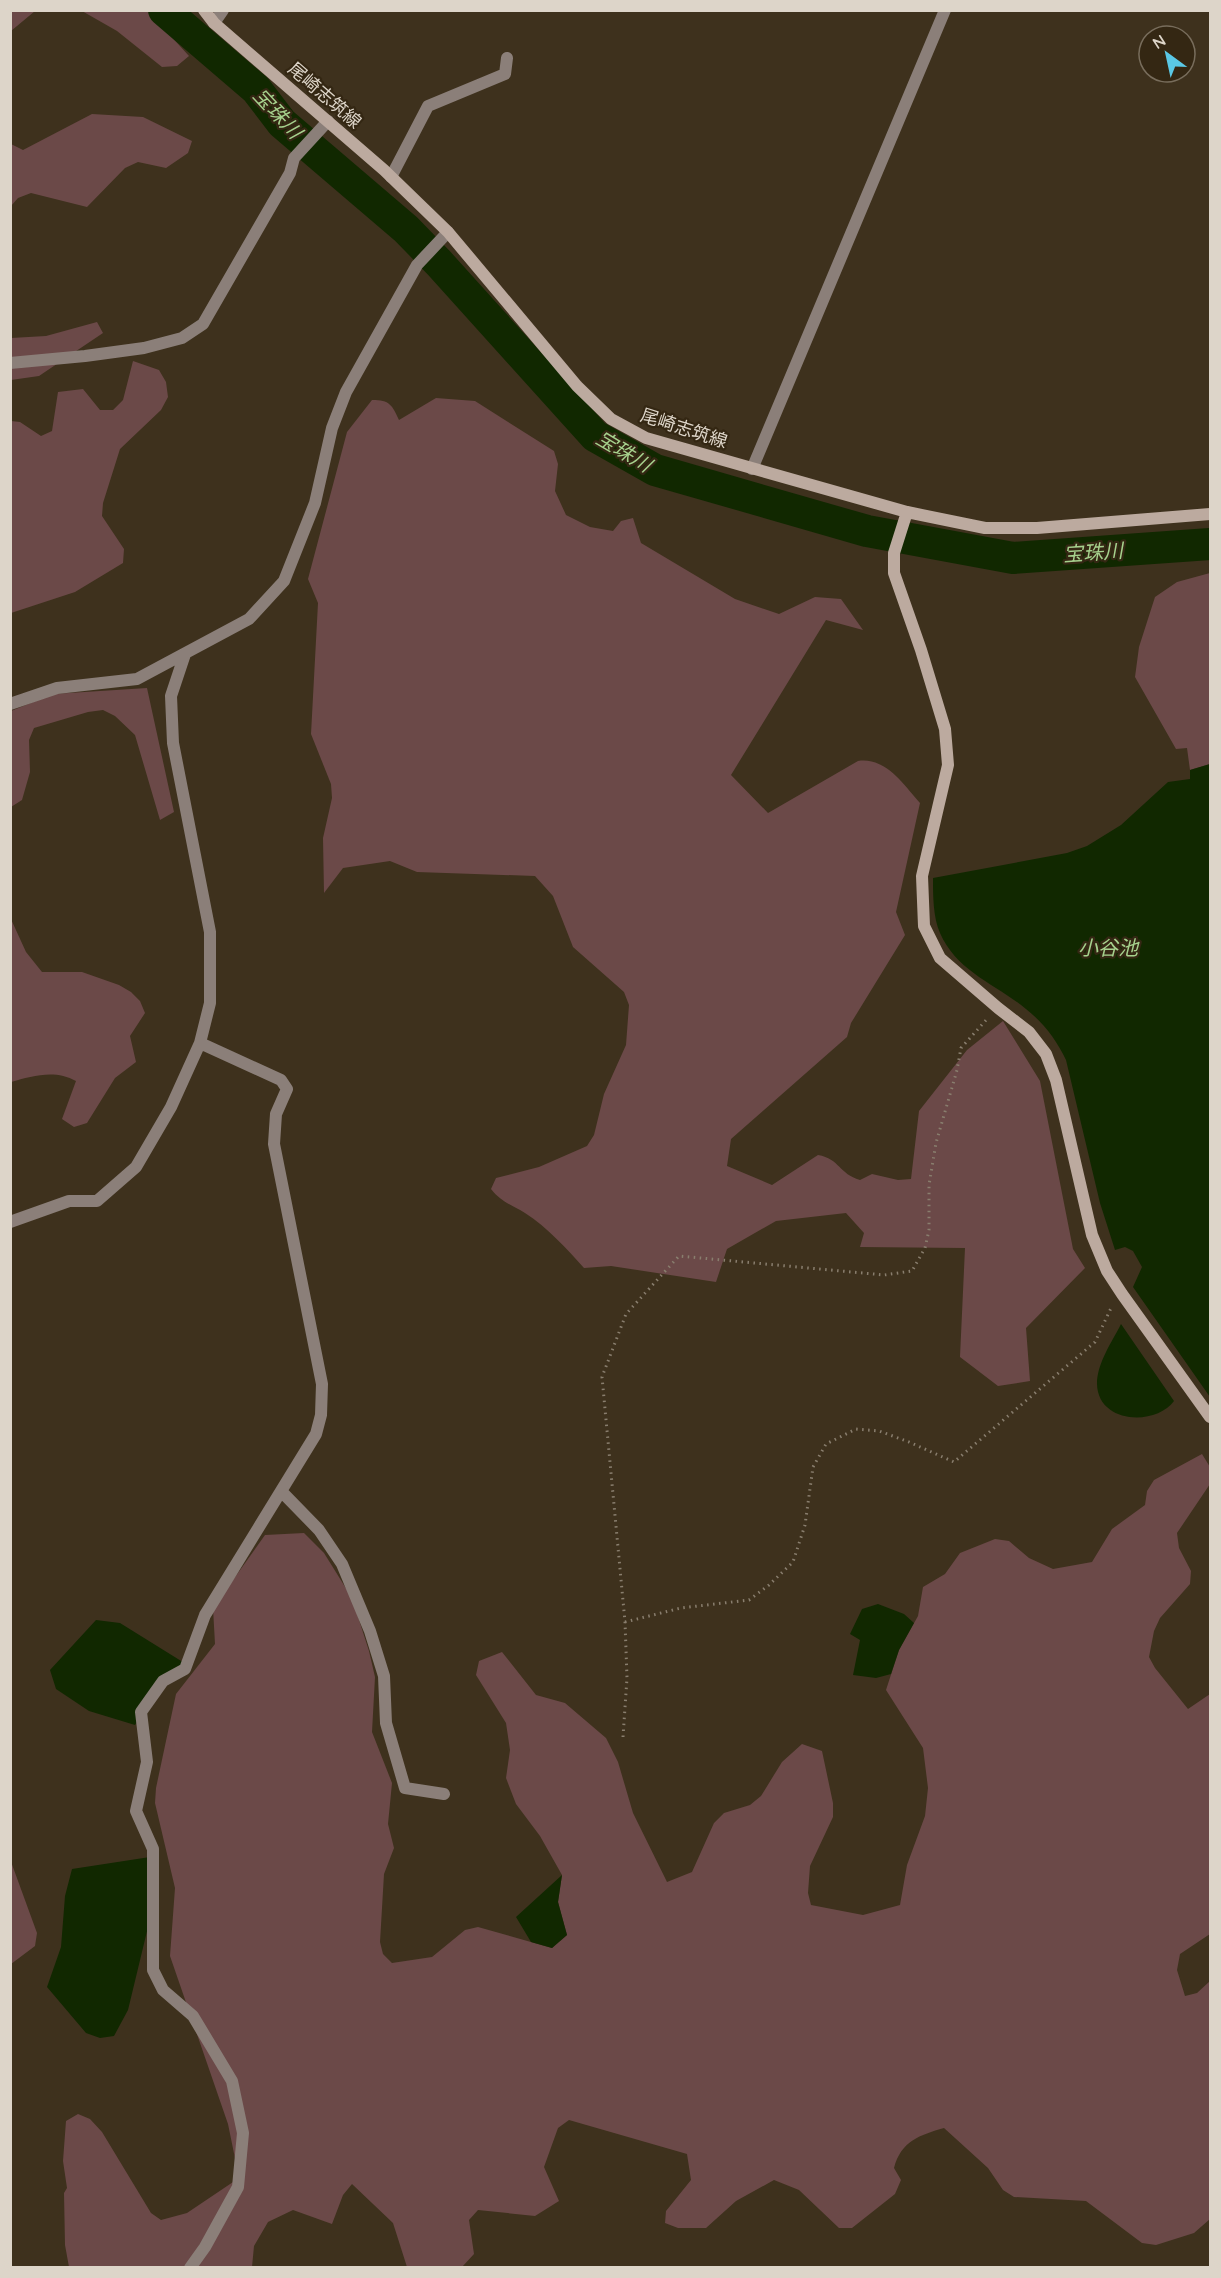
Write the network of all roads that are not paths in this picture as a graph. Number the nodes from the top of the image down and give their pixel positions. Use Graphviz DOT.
graph roads {
  1 [pos="204,10"];
  2 [pos="223,10"];
  3 [pos="945,10"];
  4 [pos="214,23"];
  5 [pos="507,58"];
  6 [pos="328,121"];
  7 [pos="392,177"];
  8 [pos="444,237"];
  9 [pos="10,363"];
  10 [pos="752,469"];
  11 [pos="1210,514"];
  12 [pos="906,517"];
  13 [pos="185,654"];
  14 [pos="10,704"];
  15 [pos="200,1043"];
  16 [pos="10,1222"];
  17 [pos="1210,1417"];
  18 [pos="281,1491"];
  19 [pos="444,1794"];
  20 [pos="190,2268"];
  1 -- 4 [label="main road, 尾崎志筑線"];
  2 -- 4 [label="street"];
  3 -- 10 [label="street"];
  4 -- 6 [label="main road, 尾崎志筑線"];
  5 -- 7 [label="street"];
  6 -- 7 [label="main road, 尾崎志筑線"];
  6 -- 9 [label="street"];
  7 -- 8 [label="main road, 尾崎志筑線"];
  8 -- 10 [label="main road, 尾崎志筑線"];
  8 -- 13 [label="street"];
  10 -- 12 [label="main road, 尾崎志筑線"];
  11 -- 12 [label="main road, 尾崎志筑線"];
  12 -- 17 [label="main road"];
  13 -- 14 [label="street"];
  13 -- 15 [label="street"];
  15 -- 16 [label="street"];
  15 -- 18 [label="street"];
  18 -- 19 [label="street"];
  18 -- 20 [label="street"];
}
